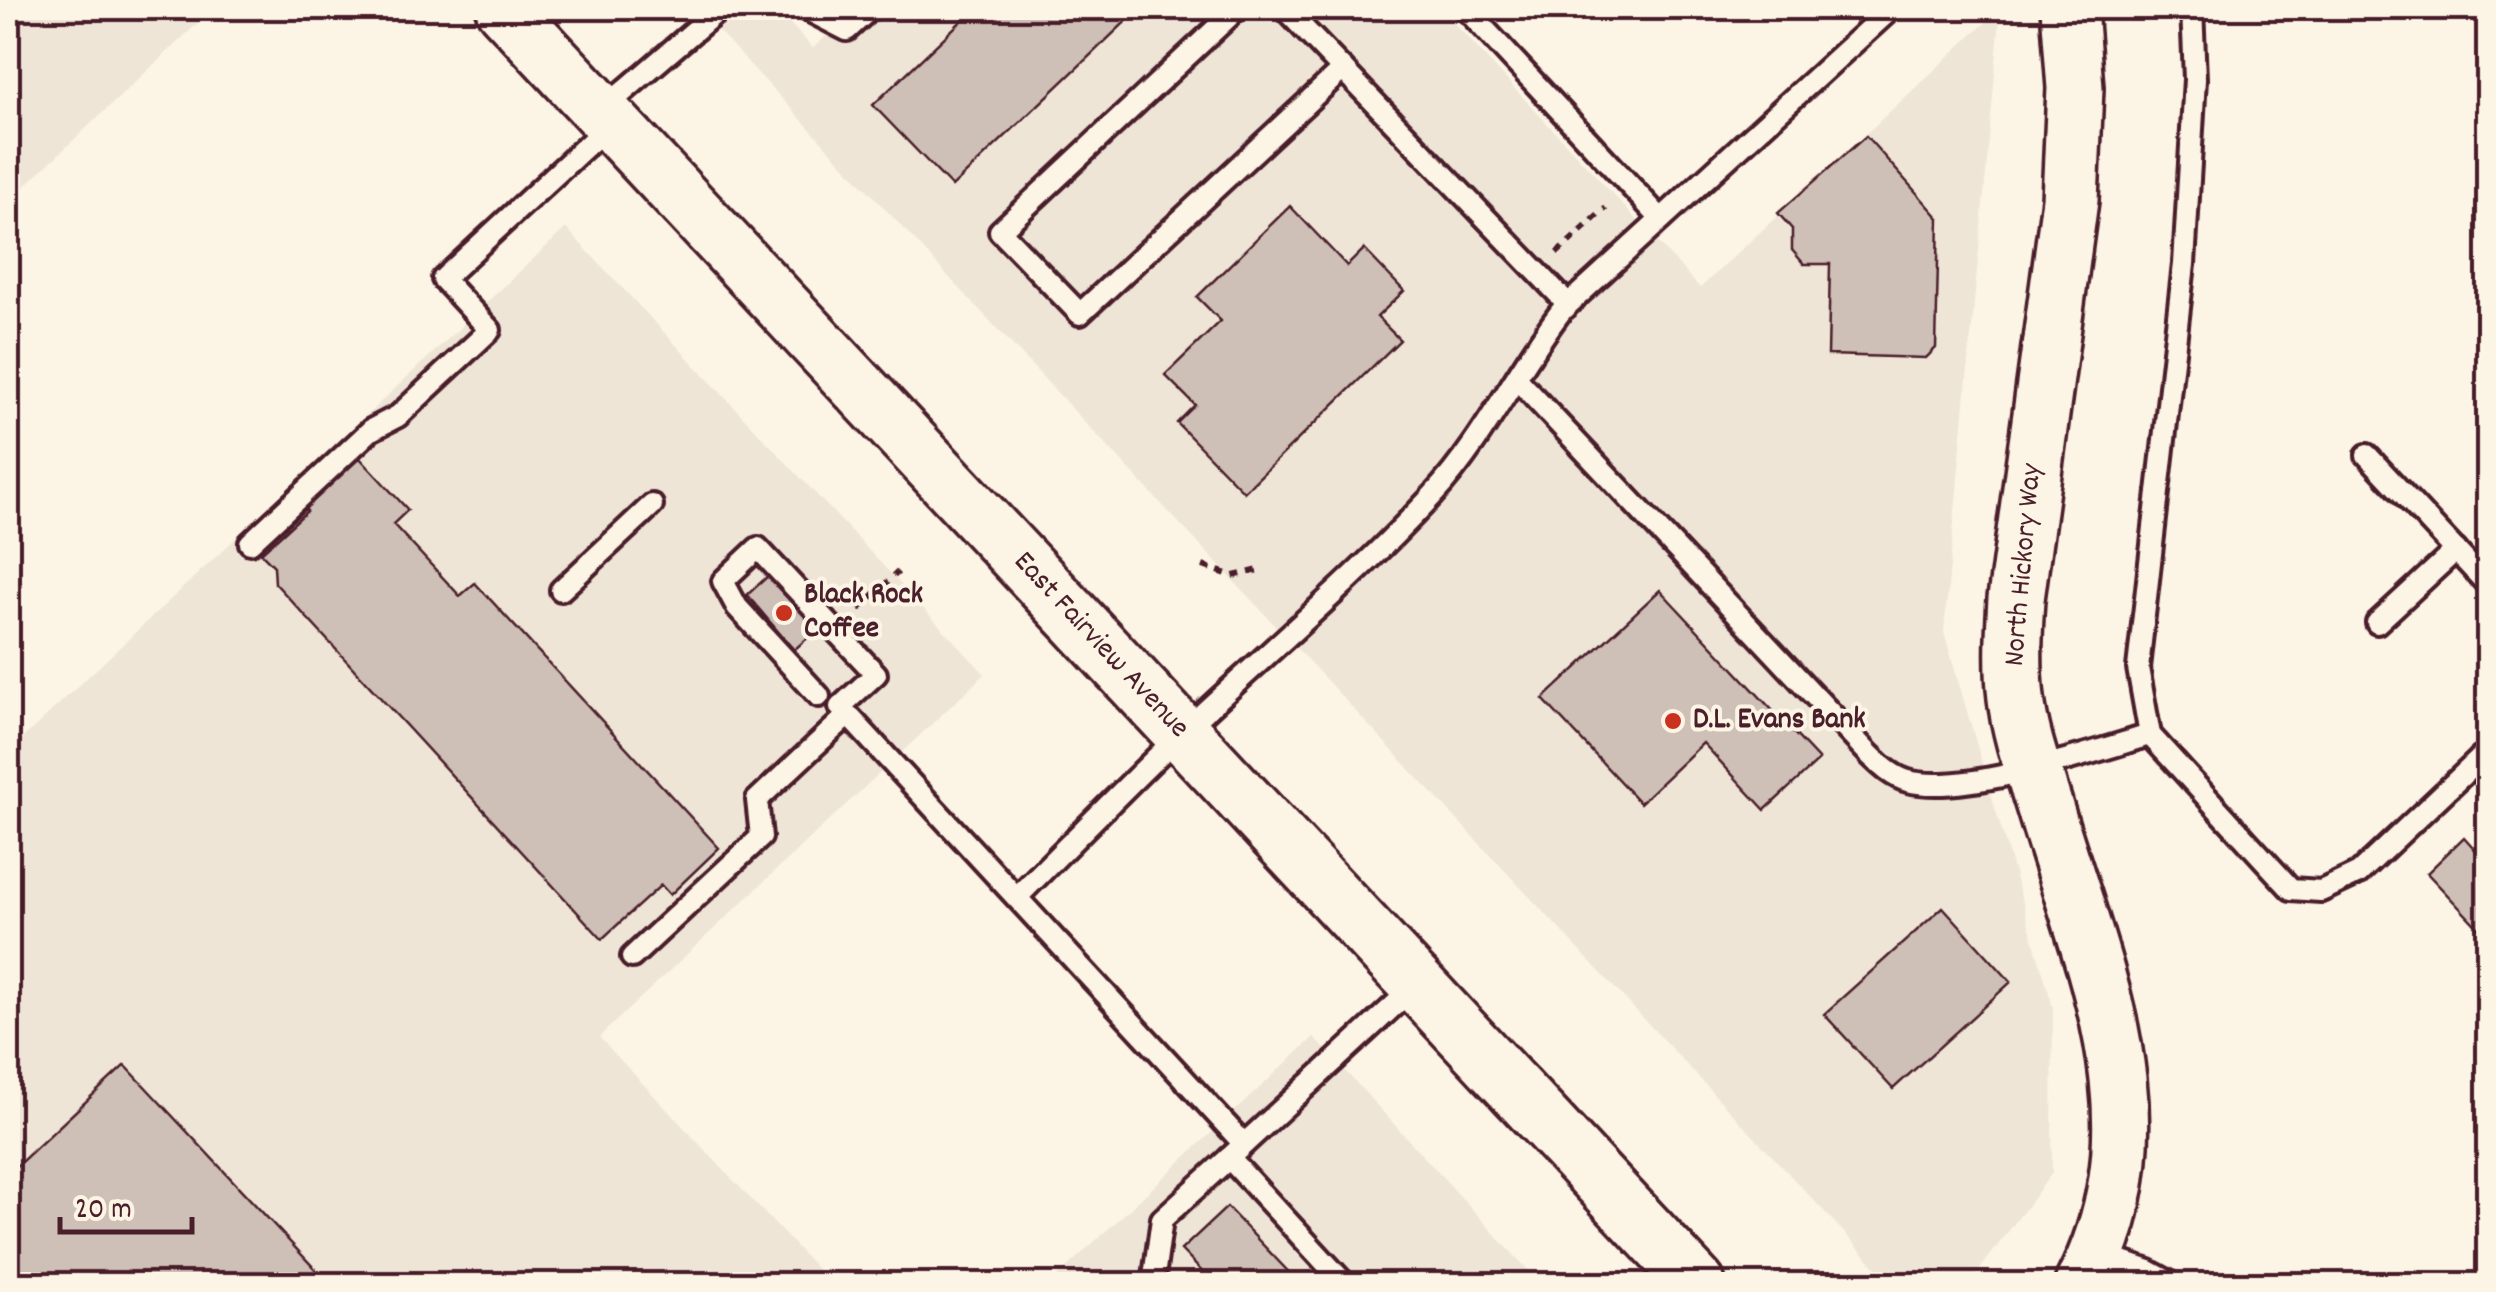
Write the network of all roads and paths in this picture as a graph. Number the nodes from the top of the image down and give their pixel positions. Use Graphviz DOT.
graph roads {
  1 [pos="504,8"];
  2 [pos="721,8"];
  3 [pos="804,8"];
  4 [pos="871,8"];
  5 [pos="1238,8"];
  6 [pos="1284,8"];
  7 [pos="1465,8"];
  8 [pos="1892,8"];
  9 [pos="2069,8"];
  10 [pos="2192,8"];
  11 [pos="1343,70"];
  12 [pos="606,117"];
  13 [pos="1606,208"];
  14 [pos="1662,219"];
  15 [pos="1549,261"];
  16 [pos="1568,304"];
  17 [pos="1517,378"];
  18 [pos="2367,455"];
  19 [pos="652,505"];
  20 [pos="250,543"];
  21 [pos="2456,550"];
  22 [pos="1203,566"];
  23 [pos="1259,570"];
  24 [pos="2488,585"];
  25 [pos="561,590"];
  26 [pos="2376,623"];
  27 [pos="819,696"];
  28 [pos="840,707"];
  29 [pos="1182,733"];
  30 [pos="2150,735"];
  31 [pos="2488,751"];
  32 [pos="2033,768"];
  33 [pos="1017,897"];
  34 [pos="632,958"];
  35 [pos="1416,985"];
  36 [pos="1236,1151"];
  37 [pos="2090,1269"];
  38 [pos="1154,1284"];
  39 [pos="1345,1284"];
  40 [pos="1697,1284"];
  41 [pos="2173,1284"];
  1 -- 12 [label="main road, East Fairview Avenue"];
  2 -- 12 [label="lane"];
  3 -- 4 [label="lane"];
  5 -- 11 [label="lane"];
  6 -- 11 [label="lane"];
  7 -- 14 [label="lane"];
  8 -- 14 [label="lane"];
  9 -- 32 [label="main road, North Hickory Way"];
  10 -- 30 [label="lane"];
  11 -- 16 [label="lane"];
  12 -- 20 [label="lane"];
  12 -- 29 [label="main road, East Fairview Avenue"];
  13 -- 15 [label="path"];
  14 -- 16 [label="lane"];
  16 -- 17 [label="lane"];
  17 -- 29 [label="lane"];
  17 -- 32 [label="lane"];
  18 -- 21 [label="lane"];
  19 -- 25 [label="lane"];
  21 -- 24 [label="lane"];
  21 -- 26 [label="lane"];
  22 -- 23 [label="path"];
  27 -- 28 [label="lane"];
  29 -- 33 [label="lane"];
  29 -- 35 [label="main road, East Fairview Avenue"];
  30 -- 31 [label="lane"];
  30 -- 32 [label="lane"];
  32 -- 37 [label="main road, North Hickory Way"];
  33 -- 34 [label="lane"];
  33 -- 36 [label="lane"];
  35 -- 36 [label="lane"];
  35 -- 40 [label="main road, East Fairview Avenue"];
  36 -- 38 [label="lane"];
  36 -- 39 [label="lane"];
  37 -- 41 [label="lane"];
}
